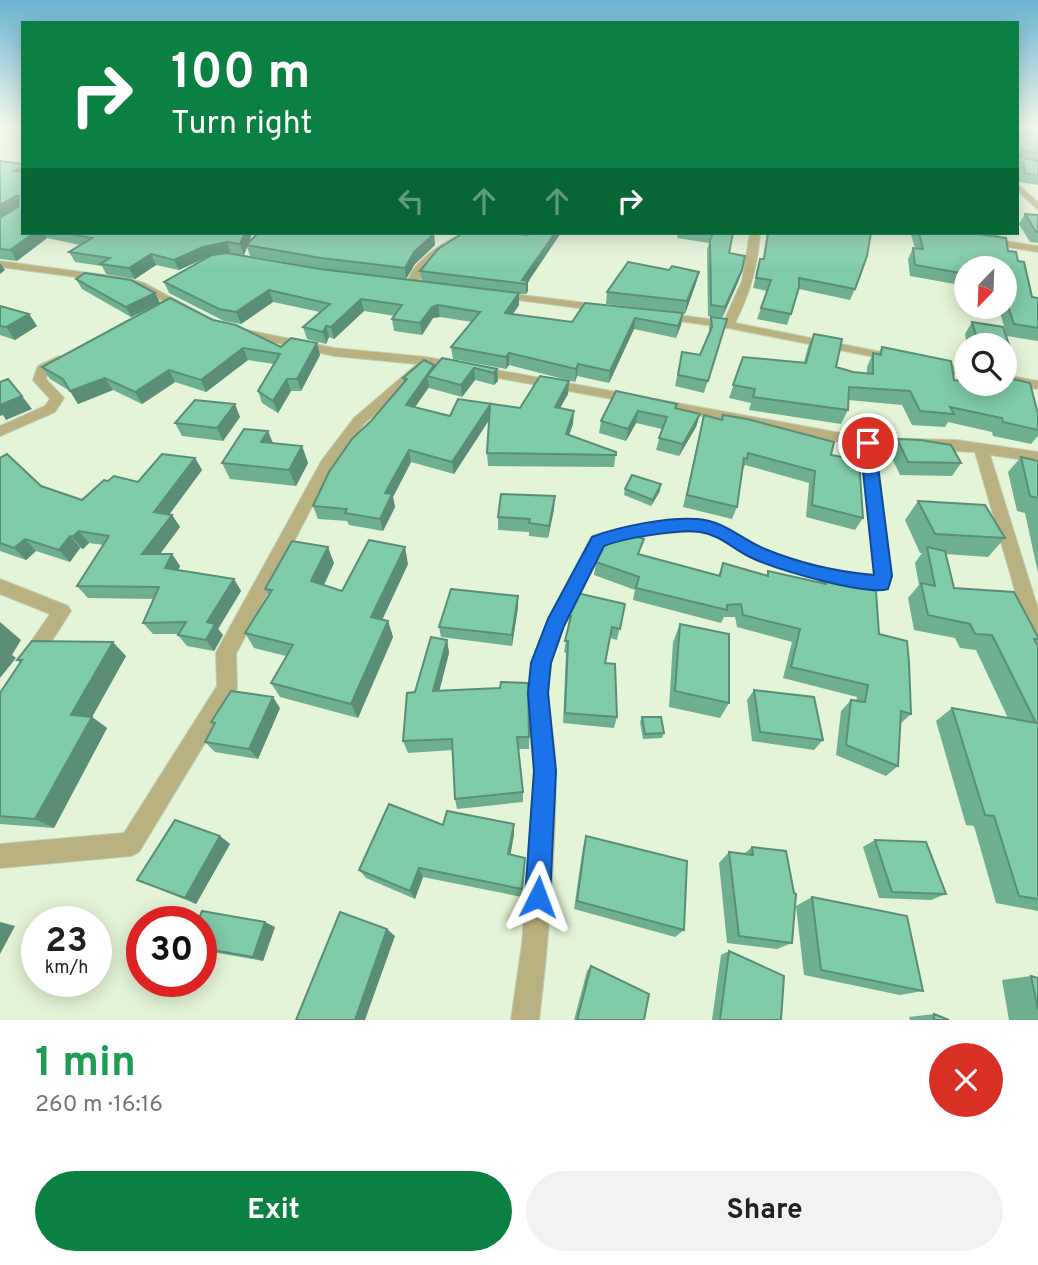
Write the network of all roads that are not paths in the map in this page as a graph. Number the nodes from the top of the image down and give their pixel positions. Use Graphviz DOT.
graph roads {
  1 [pos="1019,189"];
  2 [pos="1019,199"];
  3 [pos="1028,200"];
  4 [pos="1038,207"];
  5 [pos="473,235"];
  6 [pos="755,235"];
  7 [pos="974,239"];
  8 [pos="1038,249"];
  9 [pos="0,264"];
  10 [pos="172,284"];
  11 [pos="412,285"];
  12 [pos="150,290"];
  13 [pos="484,293"];
  14 [pos="614,310"];
  15 [pos="195,313"];
  16 [pos="652,315"];
  17 [pos="728,325"];
  18 [pos="231,329"];
  19 [pos="66,357"];
  20 [pos="901,359"];
  21 [pos="426,360"];
  22 [pos="927,364"];
  23 [pos="954,370"];
  24 [pos="1017,381"];
  25 [pos="1038,385"];
  26 [pos="0,431"];
  27 [pos="868,443"];
  28 [pos="981,449"];
  29 [pos="1038,457"];
  30 [pos="0,586"];
  31 [pos="1038,639"];
  32 [pos="15,678"];
  33 [pos="0,856"];
  34 [pos="524,1020"];
  1 -- 3 [label="street"];
  2 -- 3 [label="street"];
  3 -- 4 [label="street"];
  5 -- 11 [label="street"];
  6 -- 17 [label="street"];
  7 -- 8 [label="street"];
  9 -- 12 [label="street"];
  10 -- 12 [label="street"];
  12 -- 15 [label="street"];
  13 -- 14 [label="street"];
  16 -- 17 [label="street"];
  17 -- 20 [label="street"];
  18 -- 21 [label="street"];
  19 -- 26 [label="street"];
  21 -- 27 [label="street"];
  21 -- 33 [label="street"];
  22 -- 23 [label="street"];
  24 -- 25 [label="street"];
  27 -- 28 [label="street"];
  27 -- 34 [label="street"];
  28 -- 29 [label="street"];
  28 -- 31 [label="street"];
  30 -- 32 [label="street"];
}
